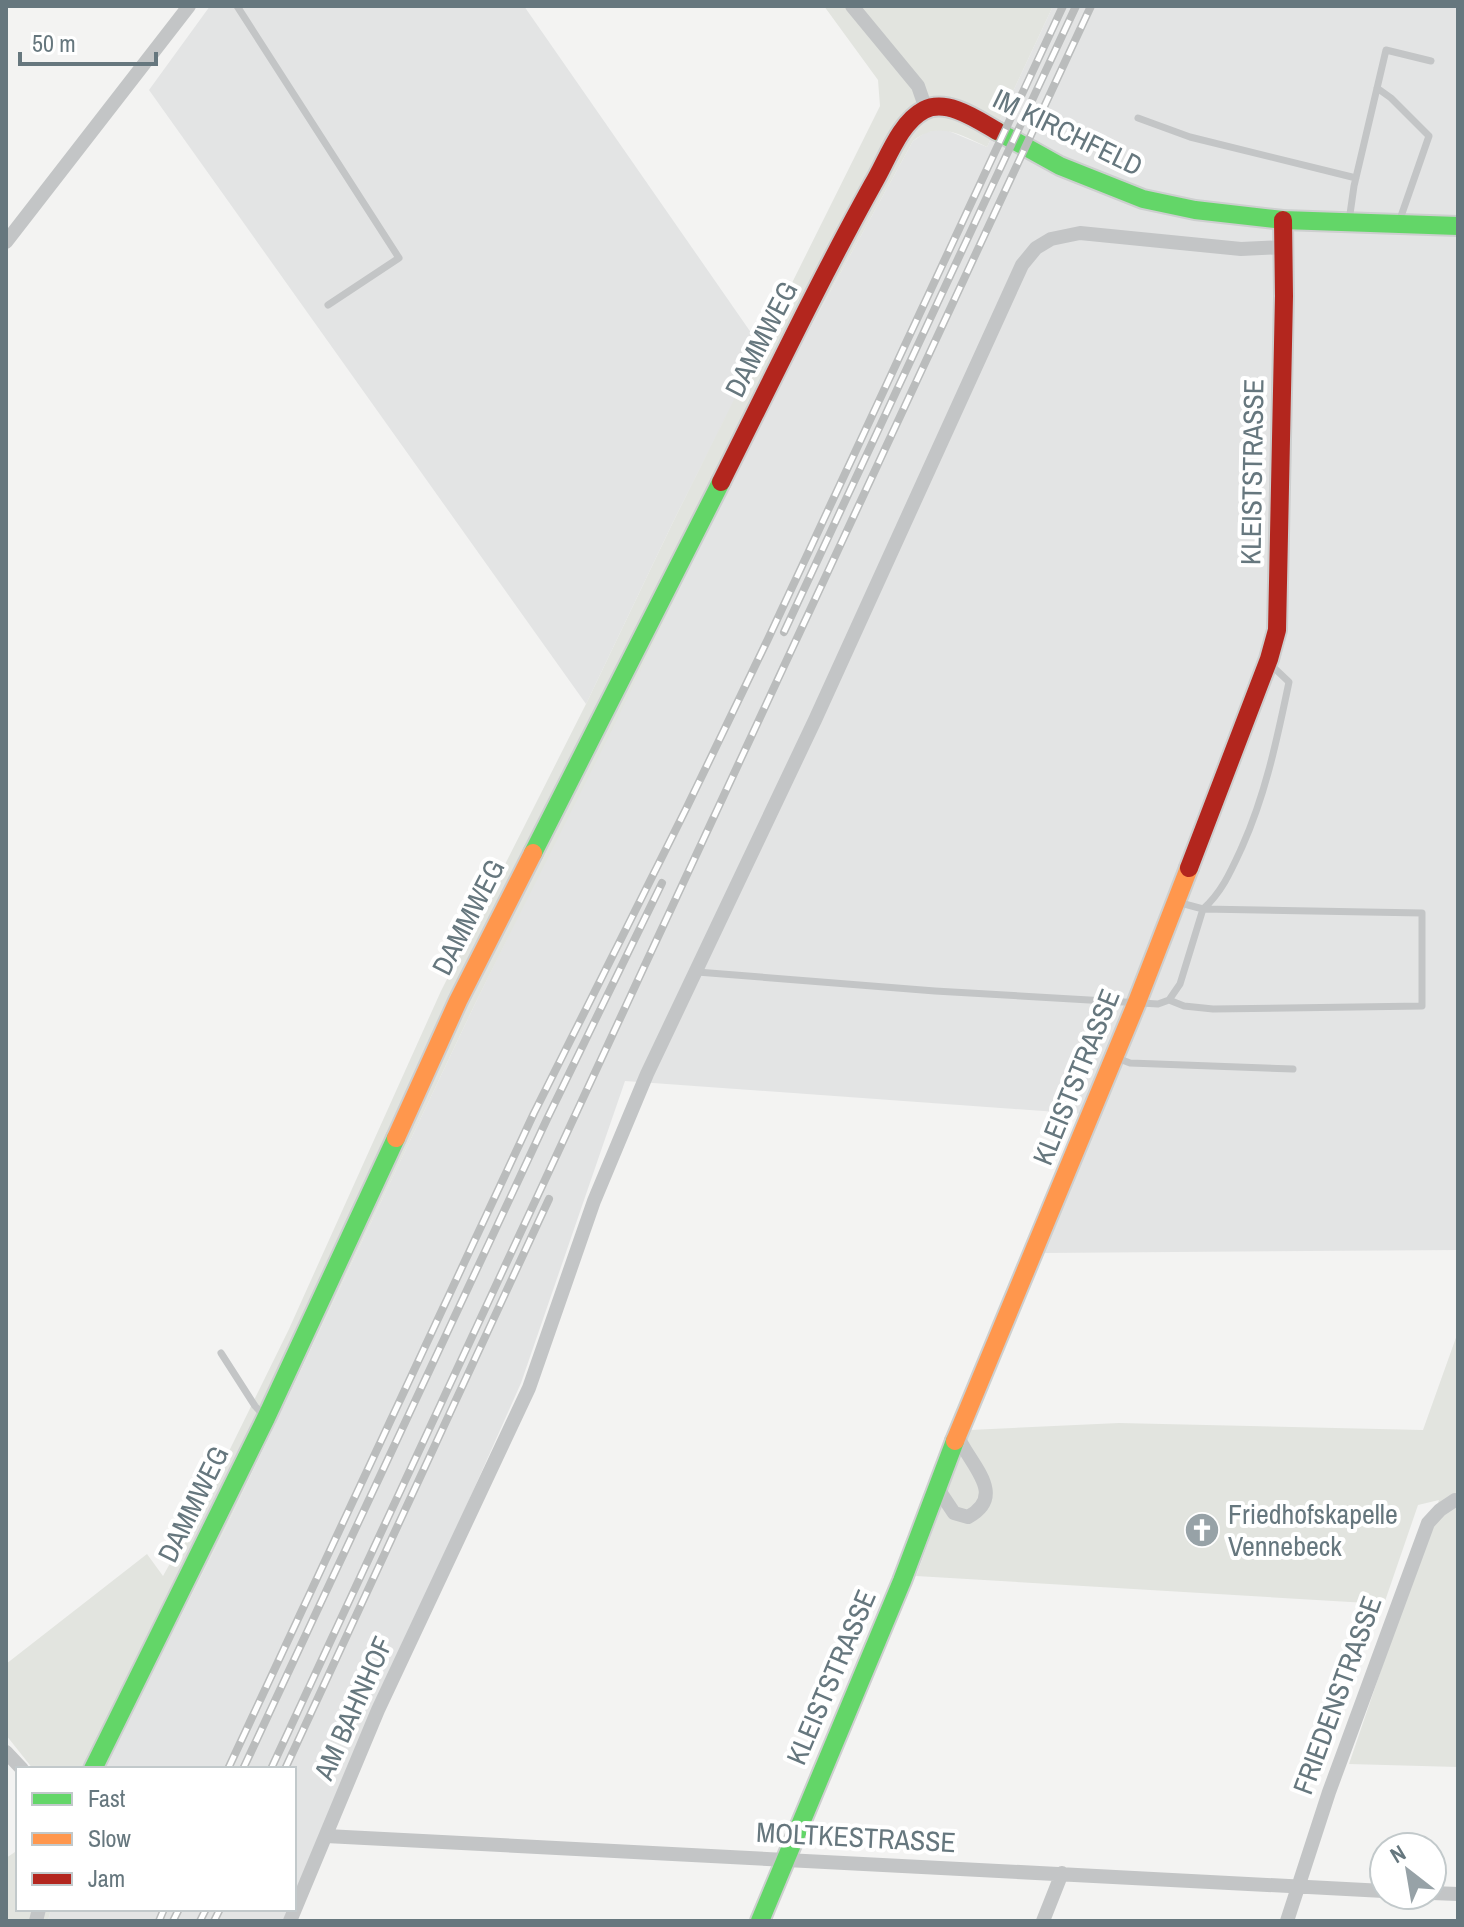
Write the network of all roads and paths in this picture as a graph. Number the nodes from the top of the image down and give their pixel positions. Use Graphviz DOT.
graph roads {
  1 [pos="189,6"];
  2 [pos="237,6"];
  3 [pos="852,6"];
  4 [pos="1431,61"];
  5 [pos="1377,88"];
  6 [pos="926,109"];
  7 [pos="1138,118"];
  8 [pos="1356,178"];
  9 [pos="1283,220"];
  10 [pos="1349,222"];
  11 [pos="1398,225"];
  12 [pos="1458,226"];
  13 [pos="6,242"];
  14 [pos="1284,247"];
  15 [pos="328,305"];
  16 [pos="1268,662"];
  17 [pos="1177,902"];
  18 [pos="1203,909"];
  19 [pos="695,972"];
  20 [pos="1169,1000"];
  21 [pos="1137,1002"];
  22 [pos="1114,1058"];
  23 [pos="1293,1069"];
  24 [pos="221,1353"];
  25 [pos="266,1418"];
  26 [pos="957,1435"];
  27 [pos="936,1486"];
  28 [pos="1455,1500"];
  29 [pos="6,1752"];
  30 [pos="20,1767"];
  31 [pos="94,1767"];
  32 [pos="326,1836"];
  33 [pos="786,1859"];
  34 [pos="1062,1873"];
  35 [pos="1299,1888"];
  36 [pos="1368,1890"];
  37 [pos="296,1907"];
  38 [pos="760,1921"];
  39 [pos="1043,1921"];
  40 [pos="1287,1921"];
  1 -- 13 [label="street"];
  2 -- 15 [label="lane"];
  3 -- 6 [label="street"];
  4 -- 5 [label="lane"];
  5 -- 8 [label="lane"];
  5 -- 11 [label="lane"];
  6 -- 9 [label="street, IM KIRCHFELD"];
  6 -- 25 [label="street, DAMMWEG"];
  7 -- 8 [label="lane"];
  8 -- 10 [label="lane"];
  9 -- 10 [label="street, IM KIRCHFELD"];
  9 -- 14 [label="street, KLEISTSTRASSE"];
  10 -- 11 [label="street, IM KIRCHFELD"];
  11 -- 12 [label="street, IM KIRCHFELD"];
  14 -- 16 [label="street, KLEISTSTRASSE"];
  14 -- 19 [label="street, AM BAHNHOF"];
  16 -- 17 [label="street, KLEISTSTRASSE"];
  16 -- 18 [label="lane"];
  17 -- 18 [label="lane"];
  17 -- 21 [label="street, KLEISTSTRASSE"];
  18 -- 20 [label="lane"];
  18 -- 20 [label="lane"];
  19 -- 21 [label="lane"];
  19 -- 32 [label="street, AM BAHNHOF"];
  20 -- 21 [label="lane"];
  21 -- 22 [label="street, KLEISTSTRASSE"];
  22 -- 23 [label="lane"];
  22 -- 26 [label="street, KLEISTSTRASSE"];
  24 -- 25 [label="lane"];
  25 -- 31 [label="street, DAMMWEG"];
  26 -- 27 [label="street, KLEISTSTRASSE"];
  26 -- 27 [label="street"];
  27 -- 33 [label="street, KLEISTSTRASSE"];
  28 -- 35 [label="street, FRIEDENSTRASSE"];
  29 -- 30 [label="street"];
  32 -- 33 [label="street, MOLTKESTRASSE"];
  32 -- 37 [label="street, AM BAHNHOF"];
  33 -- 34 [label="street, MOLTKESTRASSE"];
  33 -- 38 [label="street, KLEISTSTRASSE"];
  34 -- 35 [label="street, MOLTKESTRASSE"];
  34 -- 39 [label="street"];
  35 -- 36 [label="street, MOLTKESTRASSE"];
  35 -- 40 [label="street, FRIEDENSTRASSE"];
}
